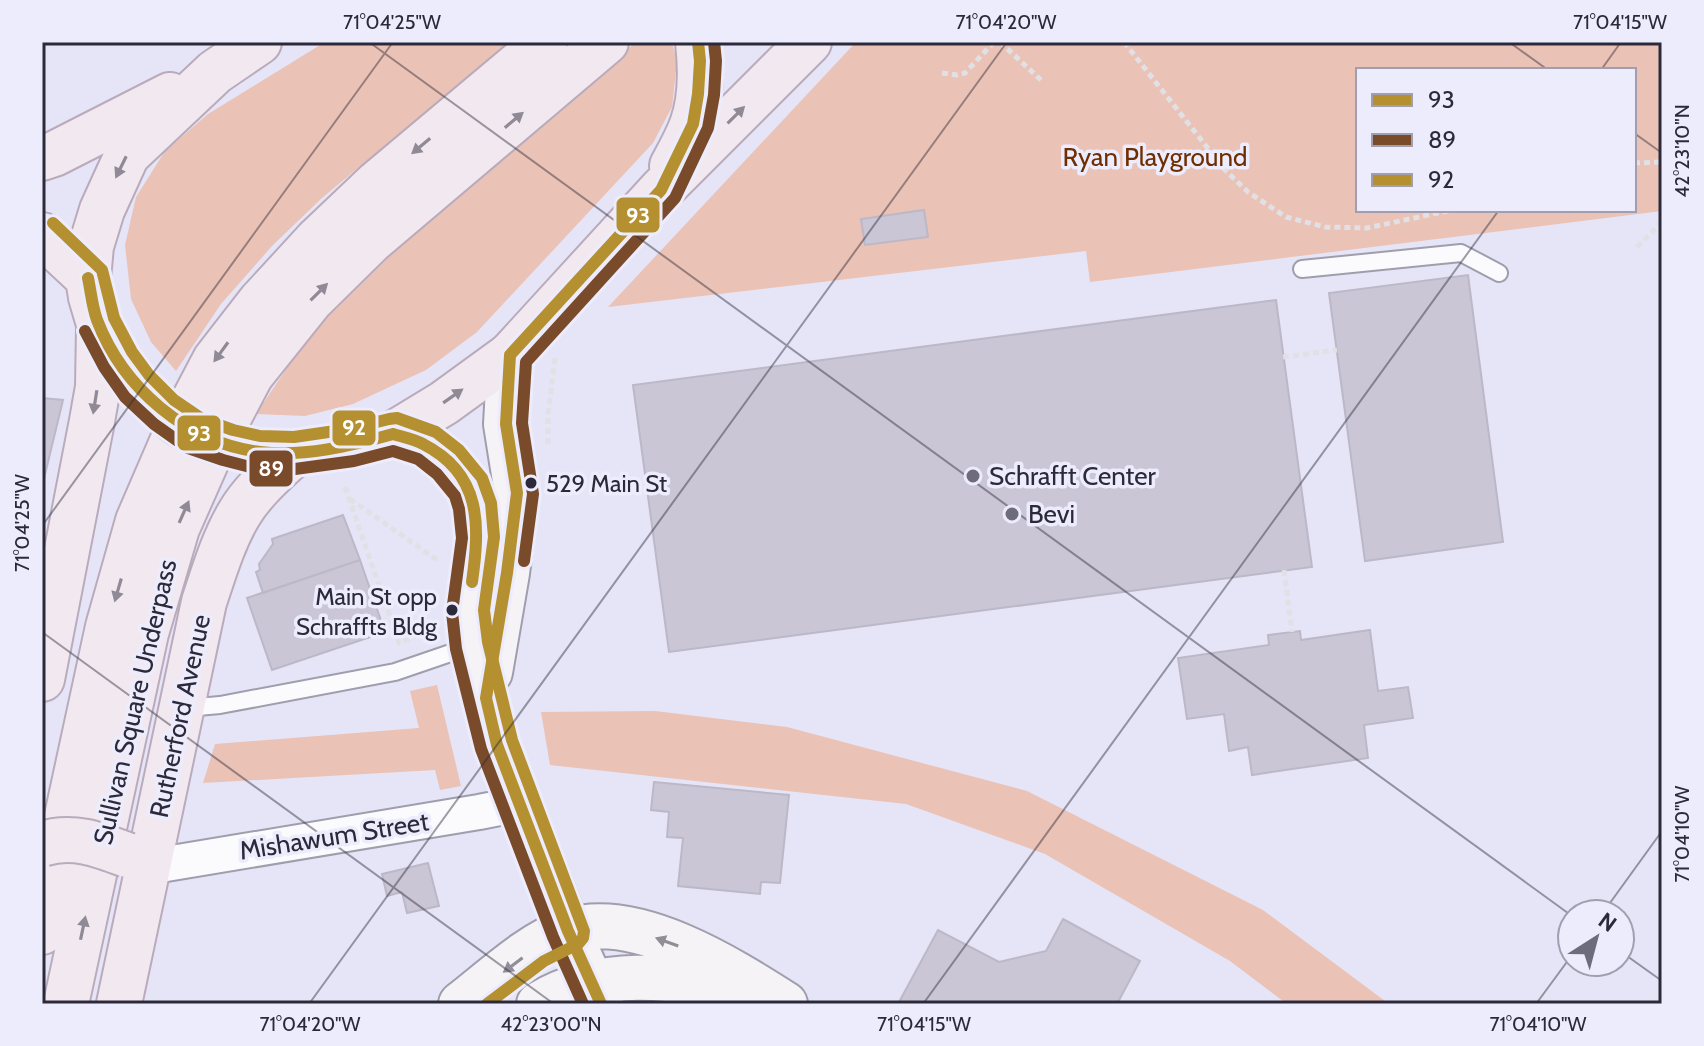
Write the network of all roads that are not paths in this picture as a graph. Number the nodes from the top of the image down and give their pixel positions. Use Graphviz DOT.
graph roads {
  1 [pos="259,42"];
  2 [pos="545,42"];
  3 [pos="606,42"];
  4 [pos="698,42"];
  5 [pos="809,42"];
  6 [pos="215,72"];
  7 [pos="42,158"];
  8 [pos="661,190"];
  9 [pos="42,235"];
  10 [pos="42,259"];
  11 [pos="1302,269"];
  12 [pos="1499,273"];
  13 [pos="88,278"];
  14 [pos="99,324"];
  15 [pos="510,355"];
  16 [pos="393,434"];
  17 [pos="277,452"];
  18 [pos="454,636"];
  19 [pos="42,679"];
  20 [pos="486,698"];
  21 [pos="181,709"];
  22 [pos="520,804"];
  23 [pos="42,844"];
  24 [pos="137,861"];
  25 [pos="568,931"];
  26 [pos="42,932"];
  27 [pos="597,994"];
  28 [pos="66,1004"];
  29 [pos="119,1004"];
  30 [pos="461,1004"];
  31 [pos="539,1004"];
  32 [pos="767,1004"];
  33 [pos="785,1004"];
  1 -- 6 [label="main road"];
  2 -- 26 [label="main road, Sullivan Square Underpass, one-way"];
  28 -- 3 [label="main road, Sullivan Square Underpass, one-way"];
  4 -- 8 [label="main road"];
  8 -- 5 [label="main road, one-way"];
  6 -- 7 [label="main road"];
  6 -- 13 [label="main road, one-way"];
  8 -- 15 [label="main road"];
  9 -- 13 [label="main road"];
  10 -- 13 [label="main road"];
  11 -- 12 [label="lane"];
  13 -- 14 [label="main road"];
  14 -- 17 [label="main road, bridge"];
  14 -- 19 [label="main road, one-way"];
  16 -- 15 [label="main road, one-way"];
  15 -- 20 [label="main road"];
  16 -- 17 [label="main road"];
  16 -- 18 [label="main road"];
  17 -- 21 [label="main road, Rutherford Avenue"];
  18 -- 20 [label="main road"];
  18 -- 21 [label="lane"];
  20 -- 22 [label="main road"];
  21 -- 24 [label="main road, Rutherford Avenue"];
  22 -- 24 [label="street, Mishawum Street"];
  22 -- 25 [label="main road"];
  23 -- 24 [label="main road, bridge"];
  24 -- 29 [label="main road, Rutherford Avenue"];
  25 -- 27 [label="main road"];
  25 -- 30 [label="main road, one-way"];
  33 -- 25 [label="main road, one-way"];
  27 -- 31 [label="main road"];
  27 -- 32 [label="main road"];
}
